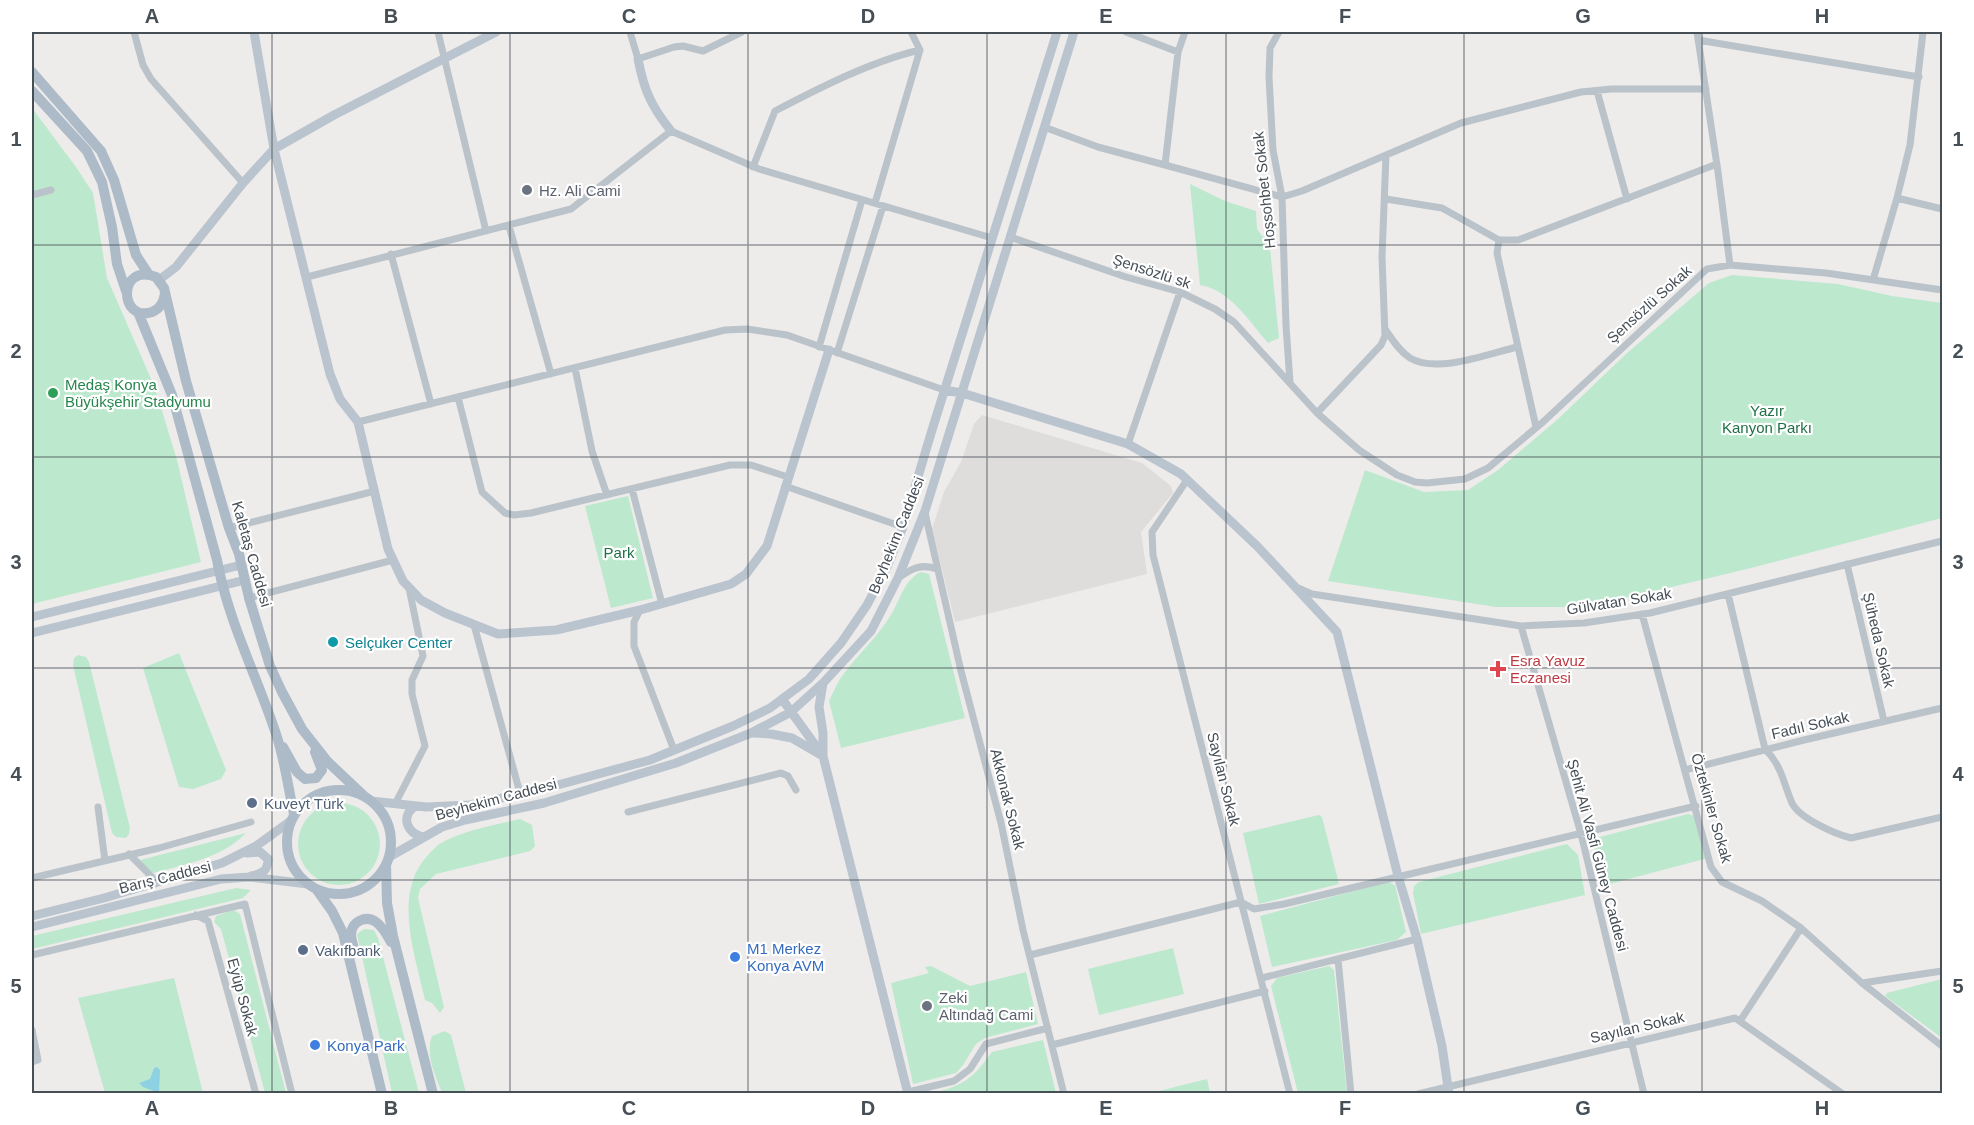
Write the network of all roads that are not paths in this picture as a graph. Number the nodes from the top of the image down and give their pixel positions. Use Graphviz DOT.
graph roads {
  1 [pos="134,32"];
  2 [pos="254,32"];
  3 [pos="438,32"];
  4 [pos="496,32"];
  5 [pos="630,32"];
  6 [pos="742,32"];
  7 [pos="911,32"];
  8 [pos="1057,32"];
  9 [pos="1074,32"];
  10 [pos="1126,32"];
  11 [pos="1185,32"];
  12 [pos="1279,32"];
  13 [pos="1697,32"];
  14 [pos="1923,32"];
  15 [pos="1698,40"];
  16 [pos="920,50"];
  17 [pos="1178,52"];
  18 [pos="446,58"];
  19 [pos="638,59"];
  20 [pos="32,72"];
  21 [pos="1919,77"];
  22 [pos="1706,89"];
  23 [pos="32,91"];
  24 [pos="1597,91"];
  25 [pos="1044,127"];
  26 [pos="671,131"];
  27 [pos="274,149"];
  28 [pos="1386,155"];
  29 [pos="1717,164"];
  30 [pos="1166,165"];
  31 [pos="753,167"];
  32 [pos="243,183"];
  33 [pos="51,190"];
  34 [pos="32,195"];
  35 [pos="1282,197"];
  36 [pos="1897,198"];
  37 [pos="1386,199"];
  38 [pos="1627,199"];
  39 [pos="862,200"];
  40 [pos="874,204"];
  41 [pos="883,206"];
  42 [pos="1942,209"];
  43 [pos="509,226"];
  44 [pos="486,231"];
  45 [pos="1010,237"];
  46 [pos="992,238"];
  47 [pos="1499,240"];
  48 [pos="391,254"];
  49 [pos="1730,265"];
  50 [pos="307,277"];
  51 [pos="154,278"];
  52 [pos="1873,280"];
  53 [pos="1942,290"];
  54 [pos="126,291"];
  55 [pos="1180,292"];
  56 [pos="165,293"];
  57 [pos="138,312"];
  58 [pos="1385,329"];
  59 [pos="1517,347"];
  60 [pos="828,350"];
  61 [pos="575,368"];
  62 [pos="551,374"];
  63 [pos="1290,384"];
  64 [pos="944,390"];
  65 [pos="962,393"];
  66 [pos="458,397"];
  67 [pos="431,404"];
  68 [pos="1317,413"];
  69 [pos="358,422"];
  70 [pos="1536,427"];
  71 [pos="1128,444"];
  72 [pos="1187,480"];
  73 [pos="786,481"];
  74 [pos="1416,482"];
  75 [pos="632,489"];
  76 [pos="375,491"];
  77 [pos="607,495"];
  78 [pos="925,511"];
  79 [pos="903,527"];
  80 [pos="229,528"];
  81 [pos="1942,541"];
  82 [pos="393,560"];
  83 [pos="1847,564"];
  84 [pos="241,565"];
  85 [pos="937,568"];
  86 [pos="219,569"];
  87 [pos="898,578"];
  88 [pos="245,580"];
  89 [pos="221,585"];
  90 [pos="1296,587"];
  91 [pos="410,588"];
  92 [pos="1728,594"];
  93 [pos="249,598"];
  94 [pos="662,604"];
  95 [pos="640,610"];
  96 [pos="1642,614"];
  97 [pos="32,617"];
  98 [pos="474,625"];
  99 [pos="1521,626"];
  100 [pos="32,633"];
  101 [pos="824,682"];
  102 [pos="782,699"];
  103 [pos="1942,708"];
  104 [pos="791,712"];
  105 [pos="1884,721"];
  106 [pos="302,729"];
  107 [pos="751,733"];
  108 [pos="277,736"];
  109 [pos="1765,749"];
  110 [pos="674,750"];
  111 [pos="823,756"];
  112 [pos="1685,770"];
  113 [pos="796,790"];
  114 [pos="520,793"];
  115 [pos="368,799"];
  116 [pos="395,804"];
  117 [pos="415,806"];
  118 [pos="1695,806"];
  119 [pos="98,807"];
  120 [pos="628,812"];
  121 [pos="293,817"];
  122 [pos="1942,817"];
  123 [pos="251,822"];
  124 [pos="1581,834"];
  125 [pos="423,837"];
  126 [pos="243,853"];
  127 [pos="129,854"];
  128 [pos="105,861"];
  129 [pos="387,861"];
  130 [pos="1398,876"];
  131 [pos="249,877"];
  132 [pos="32,878"];
  133 [pos="157,882"];
  134 [pos="312,886"];
  135 [pos="1241,902"];
  136 [pos="196,915"];
  137 [pos="32,916"];
  138 [pos="32,927"];
  139 [pos="1801,928"];
  140 [pos="1417,939"];
  141 [pos="396,951"];
  142 [pos="32,955"];
  143 [pos="1030,955"];
  144 [pos="1338,959"];
  145 [pos="1942,971"];
  146 [pos="1262,978"];
  147 [pos="355,979"];
  148 [pos="1862,983"];
  149 [pos="1265,991"];
  150 [pos="1740,1021"];
  151 [pos="1048,1028"];
  152 [pos="32,1030"];
  153 [pos="1632,1042"];
  154 [pos="1052,1045"];
  155 [pos="1942,1046"];
  156 [pos="32,1062"];
  157 [pos="1449,1090"];
  158 [pos="1831,1090"];
  159 [pos="380,1093"];
  160 [pos="908,1093"];
  161 [pos="256,1094"];
  162 [pos="292,1094"];
  163 [pos="433,1094"];
  164 [pos="1064,1094"];
  165 [pos="1290,1094"];
  166 [pos="1351,1094"];
  167 [pos="1418,1094"];
  168 [pos="1644,1094"];
  169 [pos="1843,1094"];
  1 -- 32 [label="street"];
  2 -- 27 [label="street"];
  3 -- 18 [label="street"];
  4 -- 18 [label="street"];
  5 -- 19 [label="street"];
  6 -- 19 [label="street"];
  7 -- 16 [label="street"];
  8 -- 46 [label="street, Beyhekim Caddesi"];
  9 -- 25 [label="street, Beyhekim Caddesi"];
  10 -- 17 [label="street"];
  11 -- 17 [label="street"];
  12 -- 35 [label="street, Hoşsohbet Sokak"];
  13 -- 15 [label="street"];
  14 -- 21 [label="street"];
  15 -- 21 [label="street"];
  15 -- 22 [label="street"];
  16 -- 31 [label="street"];
  16 -- 40 [label="street"];
  17 -- 30 [label="street"];
  18 -- 27 [label="street"];
  18 -- 44 [label="street"];
  19 -- 26 [label="street"];
  20 -- 51 [label="main road"];
  21 -- 36 [label="street"];
  22 -- 24 [label="street"];
  22 -- 29 [label="street"];
  23 -- 54 [label="main road"];
  24 -- 28 [label="street"];
  24 -- 38 [label="street"];
  25 -- 30 [label="street"];
  25 -- 45 [label="street, Beyhekim Caddesi"];
  26 -- 31 [label="street"];
  26 -- 43 [label="street"];
  27 -- 32 [label="street"];
  27 -- 50 [label="street"];
  28 -- 35 [label="street"];
  28 -- 37 [label="street"];
  29 -- 38 [label="street"];
  29 -- 49 [label="street"];
  30 -- 35 [label="street"];
  31 -- 39 [label="street"];
  32 -- 51 [label="street"];
  33 -- 34 [label="street"];
  35 -- 63 [label="street, Hoşsohbet Sokak"];
  36 -- 42 [label="street"];
  36 -- 52 [label="street"];
  37 -- 47 [label="street"];
  37 -- 58 [label="street"];
  38 -- 47 [label="street"];
  39 -- 40 [label="street"];
  39 -- 60 [label="street"];
  40 -- 41 [label="street"];
  41 -- 46 [label="street"];
  41 -- 60 [label="street"];
  43 -- 44 [label="street"];
  43 -- 62 [label="street"];
  44 -- 48 [label="street"];
  45 -- 55 [label="street, Şensözlü sk"];
  45 -- 65 [label="street, Beyhekim Caddesi"];
  46 -- 64 [label="street, Beyhekim Caddesi"];
  47 -- 59 [label="street"];
  48 -- 50 [label="street"];
  48 -- 67 [label="street"];
  49 -- 52 [label="street, Şensözlü Sokak"];
  49 -- 70 [label="street, Şensözlü Sokak"];
  50 -- 69 [label="street"];
  51 -- 54 [label="main road"];
  51 -- 56 [label="main road"];
  52 -- 53 [label="street, Şensözlü Sokak"];
  54 -- 57 [label="main road"];
  55 -- 63 [label="street, Şensözlü sk"];
  55 -- 71 [label="street"];
  56 -- 57 [label="main road"];
  56 -- 80 [label="main road, Kaletaş Caddesi"];
  57 -- 86 [label="main road"];
  58 -- 59 [label="street"];
  58 -- 68 [label="street"];
  59 -- 70 [label="street"];
  60 -- 61 [label="street"];
  60 -- 64 [label="street"];
  60 -- 73 [label="street"];
  61 -- 62 [label="street"];
  61 -- 77 [label="street"];
  62 -- 66 [label="street"];
  63 -- 68 [label="street, Şensözlü sk"];
  64 -- 65 [label="street"];
  64 -- 79 [label="street, Beyhekim Caddesi"];
  65 -- 71 [label="street"];
  65 -- 78 [label="street, Beyhekim Caddesi"];
  66 -- 67 [label="street"];
  66 -- 77 [label="street"];
  67 -- 69 [label="street"];
  68 -- 74 [label="street, Şensözlü sk"];
  69 -- 76 [label="street"];
  70 -- 74 [label="street, Şensözlü Sokak"];
  71 -- 72 [label="street"];
  72 -- 90 [label="street"];
  72 -- 135 [label="street, Sayılan Sokak"];
  73 -- 75 [label="street"];
  73 -- 79 [label="street"];
  73 -- 94 [label="street"];
  75 -- 77 [label="street"];
  75 -- 94 [label="street"];
  76 -- 80 [label="street"];
  76 -- 82 [label="street"];
  78 -- 85 [label="street, Akkonak Sokak"];
  78 -- 87 [label="street, Beyhekim Caddesi"];
  79 -- 102 [label="street, Beyhekim Caddesi"];
  80 -- 84 [label="main road, Kaletaş Caddesi"];
  81 -- 83 [label="street, Gülvatan Sokak"];
  82 -- 91 [label="street"];
  82 -- 93 [label="street"];
  83 -- 92 [label="street, Gülvatan Sokak"];
  83 -- 105 [label="street, Şüheda Sokak"];
  84 -- 86 [label="street"];
  84 -- 88 [label="main road, Kaletaş Caddesi"];
  85 -- 87 [label="street"];
  85 -- 143 [label="street, Akkonak Sokak"];
  86 -- 89 [label="main road"];
  86 -- 97 [label="street"];
  87 -- 101 [label="street, Beyhekim Caddesi"];
  88 -- 89 [label="street"];
  88 -- 93 [label="main road, Kaletaş Caddesi"];
  89 -- 100 [label="street"];
  89 -- 108 [label="main road"];
  90 -- 99 [label="street, Gülvatan Sokak"];
  90 -- 130 [label="street"];
  91 -- 98 [label="street"];
  91 -- 116 [label="street"];
  92 -- 96 [label="street, Gülvatan Sokak"];
  92 -- 109 [label="street"];
  93 -- 106 [label="main road, Kaletaş Caddesi"];
  94 -- 95 [label="street"];
  95 -- 98 [label="street"];
  95 -- 110 [label="street"];
  96 -- 99 [label="street, Gülvatan Sokak"];
  96 -- 112 [label="street, Öztekinler Sokak"];
  98 -- 114 [label="street"];
  99 -- 124 [label="street, Şehit Ali Vasfi Güney Caddesi"];
  101 -- 104 [label="street, Beyhekim Caddesi"];
  101 -- 111 [label="street"];
  102 -- 104 [label="street"];
  102 -- 110 [label="street, Beyhekim Caddesi"];
  103 -- 105 [label="street, Fadıl Sokak"];
  104 -- 107 [label="street, Beyhekim Caddesi"];
  104 -- 111 [label="street"];
  105 -- 109 [label="street, Fadıl Sokak"];
  106 -- 108 [label="main road"];
  106 -- 115 [label="main road, Kaletaş Caddesi"];
  107 -- 111 [label="street"];
  107 -- 125 [label="street, Beyhekim Caddesi"];
  108 -- 121 [label="main road"];
  109 -- 112 [label="street, Fadıl Sokak"];
  109 -- 122 [label="street"];
  110 -- 114 [label="street, Beyhekim Caddesi"];
  111 -- 160 [label="street"];
  112 -- 118 [label="street, Öztekinler Sokak"];
  113 -- 120 [label="street"];
  114 -- 117 [label="street, Beyhekim Caddesi"];
  115 -- 116 [label="street, Beyhekim Caddesi"];
  115 -- 121 [label="main road"];
  115 -- 129 [label="main road"];
  116 -- 117 [label="street, Beyhekim Caddesi"];
  117 -- 125 [label="street"];
  118 -- 124 [label="street"];
  118 -- 139 [label="street, Öztekinler Sokak"];
  119 -- 128 [label="street"];
  121 -- 126 [label="street, Barış Caddesi"];
  121 -- 134 [label="main road"];
  123 -- 127 [label="street"];
  124 -- 130 [label="street"];
  124 -- 153 [label="street, Şehit Ali Vasfi Güney Caddesi"];
  125 -- 129 [label="street, Beyhekim Caddesi"];
  126 -- 131 [label="street"];
  126 -- 133 [label="street, Barış Caddesi"];
  127 -- 128 [label="street"];
  127 -- 133 [label="street"];
  128 -- 132 [label="street"];
  129 -- 134 [label="main road"];
  129 -- 141 [label="main road"];
  130 -- 135 [label="street"];
  130 -- 140 [label="street"];
  131 -- 134 [label="street, Barış Caddesi"];
  131 -- 138 [label="street, Barış Caddesi"];
  133 -- 137 [label="street, Barış Caddesi"];
  134 -- 147 [label="main road"];
  135 -- 143 [label="street"];
  135 -- 146 [label="street, Sayılan Sokak"];
  136 -- 142 [label="street"];
  136 -- 161 [label="street, Eyüp Sokak"];
  136 -- 162 [label="street"];
  139 -- 148 [label="street, Öztekinler Sokak"];
  139 -- 150 [label="street"];
  140 -- 144 [label="street"];
  140 -- 157 [label="street"];
  141 -- 147 [label="main road"];
  141 -- 163 [label="main road"];
  143 -- 151 [label="street, Akkonak Sokak"];
  144 -- 146 [label="street"];
  144 -- 166 [label="street"];
  145 -- 148 [label="street"];
  146 -- 149 [label="street, Sayılan Sokak"];
  147 -- 159 [label="main road"];
  148 -- 155 [label="street, Öztekinler Sokak"];
  149 -- 154 [label="street"];
  149 -- 165 [label="street, Sayılan Sokak"];
  150 -- 153 [label="street, Sayılan Sokak"];
  150 -- 158 [label="street"];
  151 -- 154 [label="street, Akkonak Sokak"];
  151 -- 160 [label="street"];
  152 -- 156 [label="street"];
  153 -- 157 [label="street, Sayılan Sokak"];
  153 -- 168 [label="street, Şehit Ali Vasfi Güney Caddesi"];
  154 -- 164 [label="street, Akkonak Sokak"];
  157 -- 167 [label="street, Sayılan Sokak"];
  158 -- 169 [label="street"];
}
